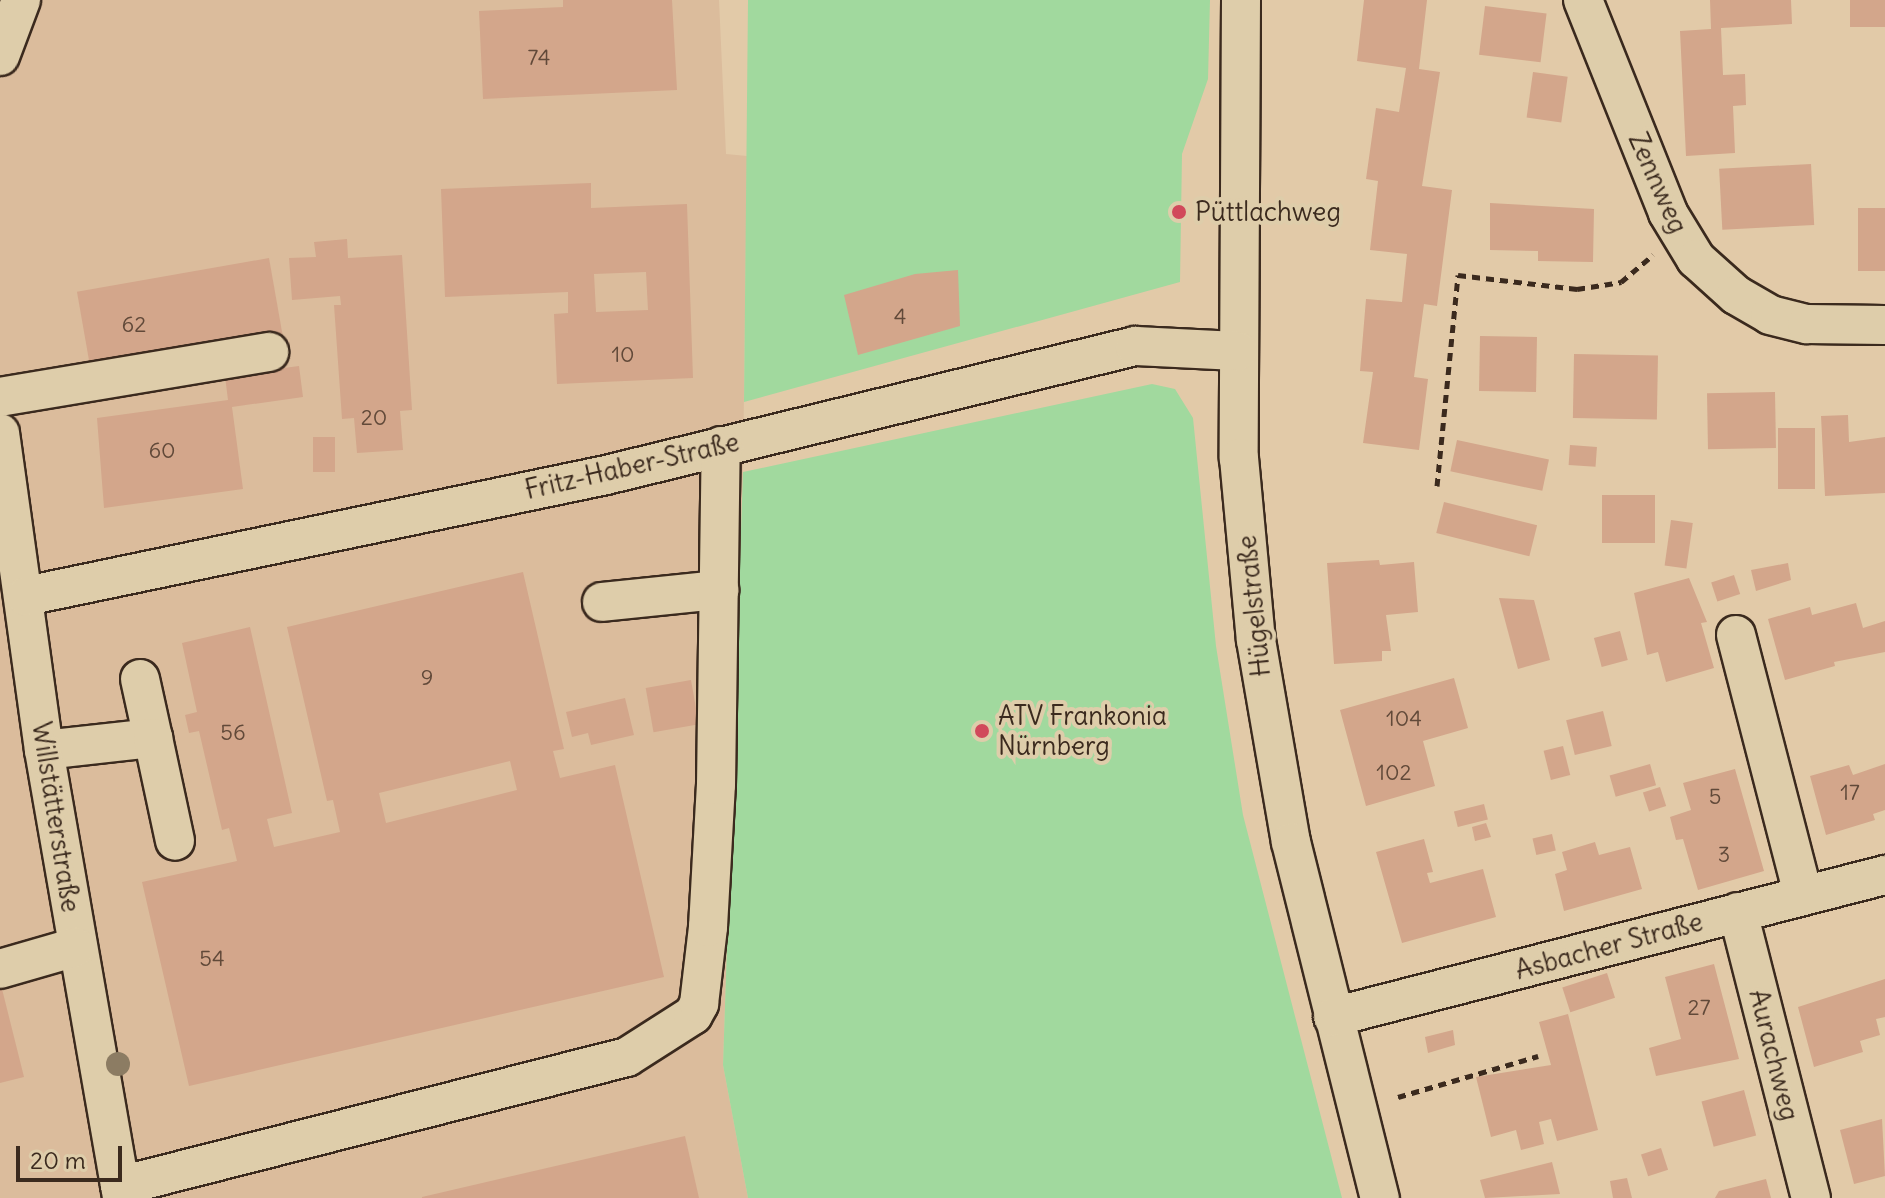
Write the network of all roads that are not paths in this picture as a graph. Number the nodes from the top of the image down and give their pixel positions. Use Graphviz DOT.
graph roads {
  1 [pos="21,0"];
  2 [pos="1241,0"];
  3 [pos="1583,0"];
  4 [pos="0,56"];
  5 [pos="1885,325"];
  6 [pos="1238,351"];
  7 [pos="269,352"];
  8 [pos="0,397"];
  9 [pos="0,433"];
  10 [pos="721,446"];
  11 [pos="719,590"];
  12 [pos="26,596"];
  13 [pos="602,602"];
  14 [pos="1736,635"];
  15 [pos="140,679"];
  16 [pos="153,738"];
  17 [pos="44,750"];
  18 [pos="175,841"];
  19 [pos="1885,875"];
  20 [pos="1803,895"];
  21 [pos="1738,912"];
  22 [pos="76,947"];
  23 [pos="0,969"];
  24 [pos="1333,1017"];
  25 [pos="121,1192"];
  26 [pos="1380,1198"];
  27 [pos="1811,1198"];
  1 -- 4 [label="street"];
  2 -- 6 [label="street, Hügelstraße"];
  3 -- 5 [label="street, Zennweg"];
  6 -- 10 [label="street, Fritz-Haber-Straße"];
  6 -- 24 [label="street, Hügelstraße"];
  7 -- 8 [label="street"];
  9 -- 12 [label="street, Willstätterstraße"];
  10 -- 11 [label="street"];
  10 -- 12 [label="street, Fritz-Haber-Straße"];
  11 -- 13 [label="street"];
  11 -- 25 [label="street"];
  12 -- 17 [label="street, Willstätterstraße"];
  14 -- 20 [label="street"];
  15 -- 16 [label="street"];
  16 -- 17 [label="street"];
  16 -- 18 [label="street"];
  17 -- 22 [label="street, Willstätterstraße"];
  19 -- 20 [label="street, Asbacher Straße"];
  20 -- 21 [label="street, Asbacher Straße"];
  21 -- 24 [label="street, Asbacher Straße"];
  21 -- 27 [label="street, Aurachweg"];
  22 -- 23 [label="street"];
  22 -- 25 [label="street, Willstätterstraße"];
  24 -- 26 [label="street, Hügelstraße"];
}
